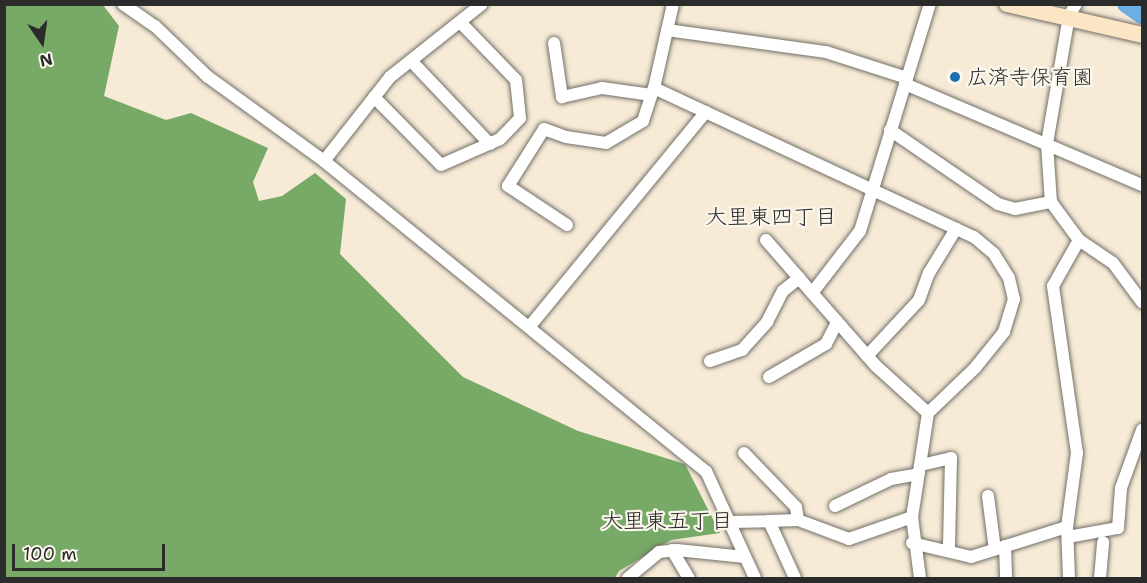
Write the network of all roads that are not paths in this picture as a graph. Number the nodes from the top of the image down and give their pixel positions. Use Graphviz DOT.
graph roads {
  1 [pos="123,4"];
  2 [pos="482,4"];
  3 [pos="673,4"];
  4 [pos="930,4"];
  5 [pos="1006,4"];
  6 [pos="1072,10"];
  7 [pos="462,24"];
  8 [pos="667,30"];
  9 [pos="1143,34"];
  10 [pos="554,43"];
  11 [pos="415,65"];
  12 [pos="906,81"];
  13 [pos="653,91"];
  14 [pos="374,97"];
  15 [pos="706,112"];
  16 [pos="890,130"];
  17 [pos="490,144"];
  18 [pos="1047,144"];
  19 [pos="324,161"];
  20 [pos="1143,185"];
  21 [pos="870,191"];
  22 [pos="1051,202"];
  23 [pos="567,225"];
  24 [pos="956,229"];
  25 [pos="766,240"];
  26 [pos="1078,240"];
  27 [pos="799,278"];
  28 [pos="812,293"];
  29 [pos="1143,302"];
  30 [pos="837,321"];
  31 [pos="530,326"];
  32 [pos="867,356"];
  33 [pos="710,361"];
  34 [pos="770,377"];
  35 [pos="928,413"];
  36 [pos="1143,430"];
  37 [pos="744,453"];
  38 [pos="920,470"];
  39 [pos="988,496"];
  40 [pos="835,506"];
  41 [pos="912,517"];
  42 [pos="798,520"];
  43 [pos="769,521"];
  44 [pos="730,522"];
  45 [pos="1068,532"];
  46 [pos="1102,542"];
  47 [pos="912,543"];
  48 [pos="1000,548"];
  49 [pos="949,549"];
  50 [pos="672,550"];
  51 [pos="745,557"];
  52 [pos="628,579"];
  53 [pos="688,579"];
  54 [pos="755,579"];
  55 [pos="795,579"];
  56 [pos="920,579"];
  57 [pos="1006,579"];
  58 [pos="1069,579"];
  59 [pos="1100,579"];
  1 -- 19 [label="street"];
  2 -- 7 [label="street"];
  3 -- 8 [label="street"];
  4 -- 12 [label="street"];
  5 -- 6 [label="main road"];
  6 -- 9 [label="main road"];
  6 -- 18 [label="street"];
  7 -- 14 [label="street"];
  7 -- 17 [label="street"];
  8 -- 12 [label="street"];
  8 -- 13 [label="street"];
  10 -- 13 [label="street"];
  11 -- 17 [label="street"];
  12 -- 16 [label="street"];
  12 -- 18 [label="street"];
  13 -- 15 [label="street"];
  13 -- 23 [label="street"];
  14 -- 17 [label="street"];
  14 -- 19 [label="street"];
  15 -- 21 [label="street"];
  15 -- 31 [label="street"];
  16 -- 21 [label="street"];
  16 -- 22 [label="street"];
  18 -- 20 [label="street"];
  18 -- 22 [label="street"];
  19 -- 31 [label="street"];
  21 -- 24 [label="street"];
  21 -- 28 [label="street"];
  22 -- 26 [label="street"];
  24 -- 32 [label="street"];
  24 -- 35 [label="street"];
  25 -- 27 [label="street"];
  26 -- 29 [label="street"];
  26 -- 45 [label="street"];
  27 -- 28 [label="street"];
  27 -- 33 [label="street"];
  28 -- 30 [label="street"];
  30 -- 32 [label="street"];
  30 -- 34 [label="street"];
  31 -- 44 [label="street"];
  32 -- 35 [label="street"];
  35 -- 38 [label="street"];
  36 -- 45 [label="street"];
  37 -- 42 [label="street"];
  38 -- 40 [label="street"];
  38 -- 41 [label="street"];
  38 -- 49 [label="street"];
  39 -- 48 [label="street"];
  41 -- 42 [label="street"];
  41 -- 47 [label="street"];
  42 -- 43 [label="street"];
  43 -- 44 [label="street"];
  43 -- 55 [label="street"];
  44 -- 51 [label="street"];
  45 -- 48 [label="street"];
  45 -- 58 [label="street"];
  46 -- 59 [label="street"];
  47 -- 49 [label="street"];
  47 -- 56 [label="street"];
  48 -- 49 [label="street"];
  48 -- 57 [label="street"];
  50 -- 51 [label="street"];
  50 -- 52 [label="street"];
  50 -- 53 [label="street"];
  51 -- 54 [label="street"];
}
